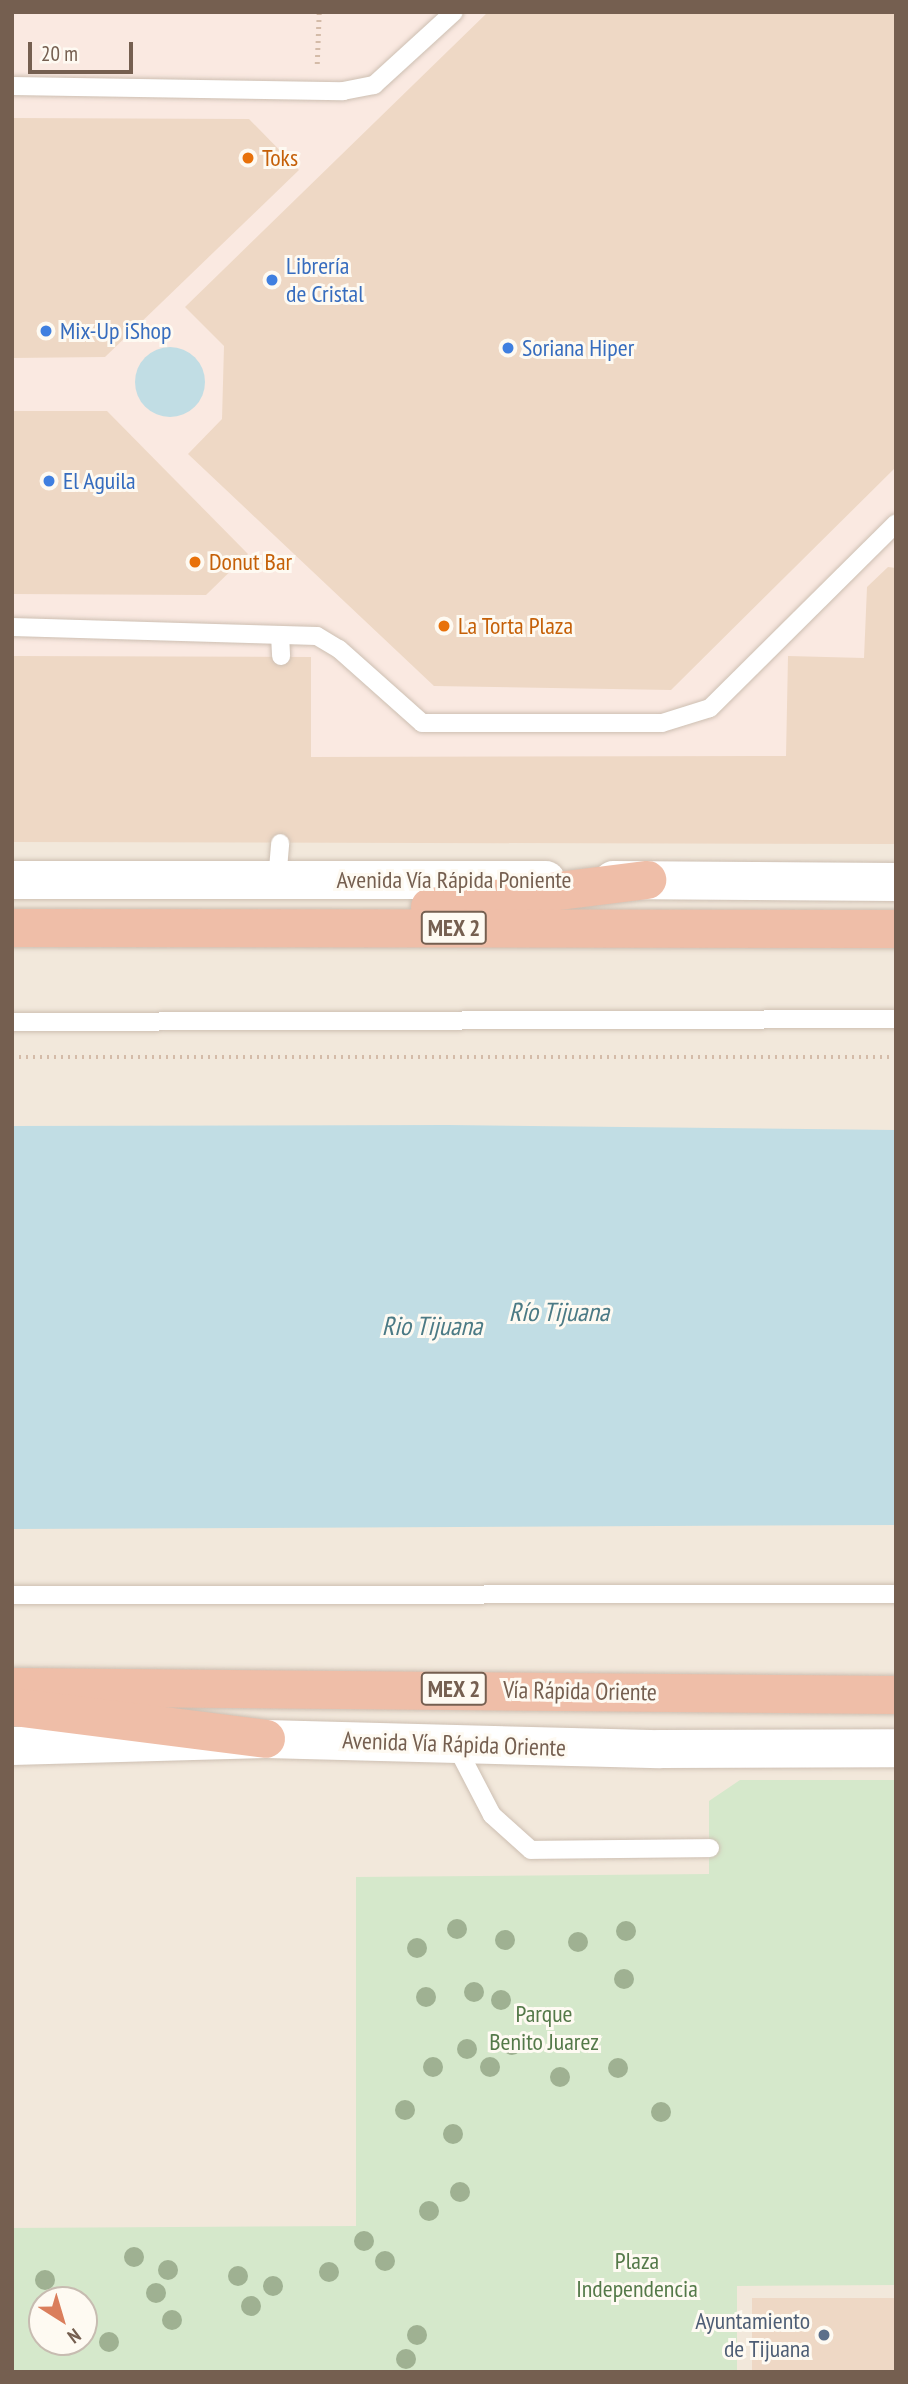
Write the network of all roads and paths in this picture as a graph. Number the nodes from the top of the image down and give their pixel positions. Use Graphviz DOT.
graph roads {
  1 [pos="319,12"];
  2 [pos="454,12"];
  3 [pos="12,86"];
  4 [pos="315,90"];
  5 [pos="896,523"];
  6 [pos="12,627"];
  7 [pos="280,635"];
  8 [pos="281,656"];
  9 [pos="280,843"];
  10 [pos="12,880"];
  11 [pos="277,880"];
  12 [pos="647,880"];
  13 [pos="896,882"];
  14 [pos="265,927"];
  15 [pos="12,928"];
  16 [pos="896,929"];
  17 [pos="896,1019"];
  18 [pos="12,1022"];
  19 [pos="12,1056"];
  20 [pos="896,1057"];
  21 [pos="896,1594"];
  22 [pos="12,1595"];
  23 [pos="12,1687"];
  24 [pos="896,1695"];
  25 [pos="12,1707"];
  26 [pos="266,1739"];
  27 [pos="454,1742"];
  28 [pos="12,1746"];
  29 [pos="896,1748"];
  30 [pos="710,1848"];
  1 -- 4 [label="path"];
  2 -- 4 [label="lane"];
  3 -- 4 [label="lane"];
  5 -- 7 [label="lane"];
  6 -- 7 [label="lane"];
  7 -- 8 [label="lane"];
  9 -- 11 [label="lane"];
  10 -- 11 [label="main road, Avenida Vía Rápida Poniente"];
  11 -- 12 [label="main road, Avenida Vía Rápida Poniente"];
  12 -- 13 [label="main road, Avenida Vía Rápida Poniente"];
  12 -- 14 [label="highway"];
  14 -- 15 [label="highway, Avenida Vía Rápida Poniente / MEX 2"];
  14 -- 16 [label="highway, Avenida Vía Rápida Poniente / MEX 2"];
  17 -- 18 [label="lane"];
  19 -- 20 [label="path"];
  21 -- 22 [label="lane"];
  23 -- 24 [label="highway, Vía Rápida Oriente / MEX 2"];
  25 -- 26 [label="highway"];
  26 -- 27 [label="main road, Avenida Vía Rápida Oriente"];
  26 -- 28 [label="main road, Avenida Vía Rápida Oriente"];
  27 -- 29 [label="main road, Avenida Vía Rápida Oriente"];
  27 -- 30 [label="lane"];
}
